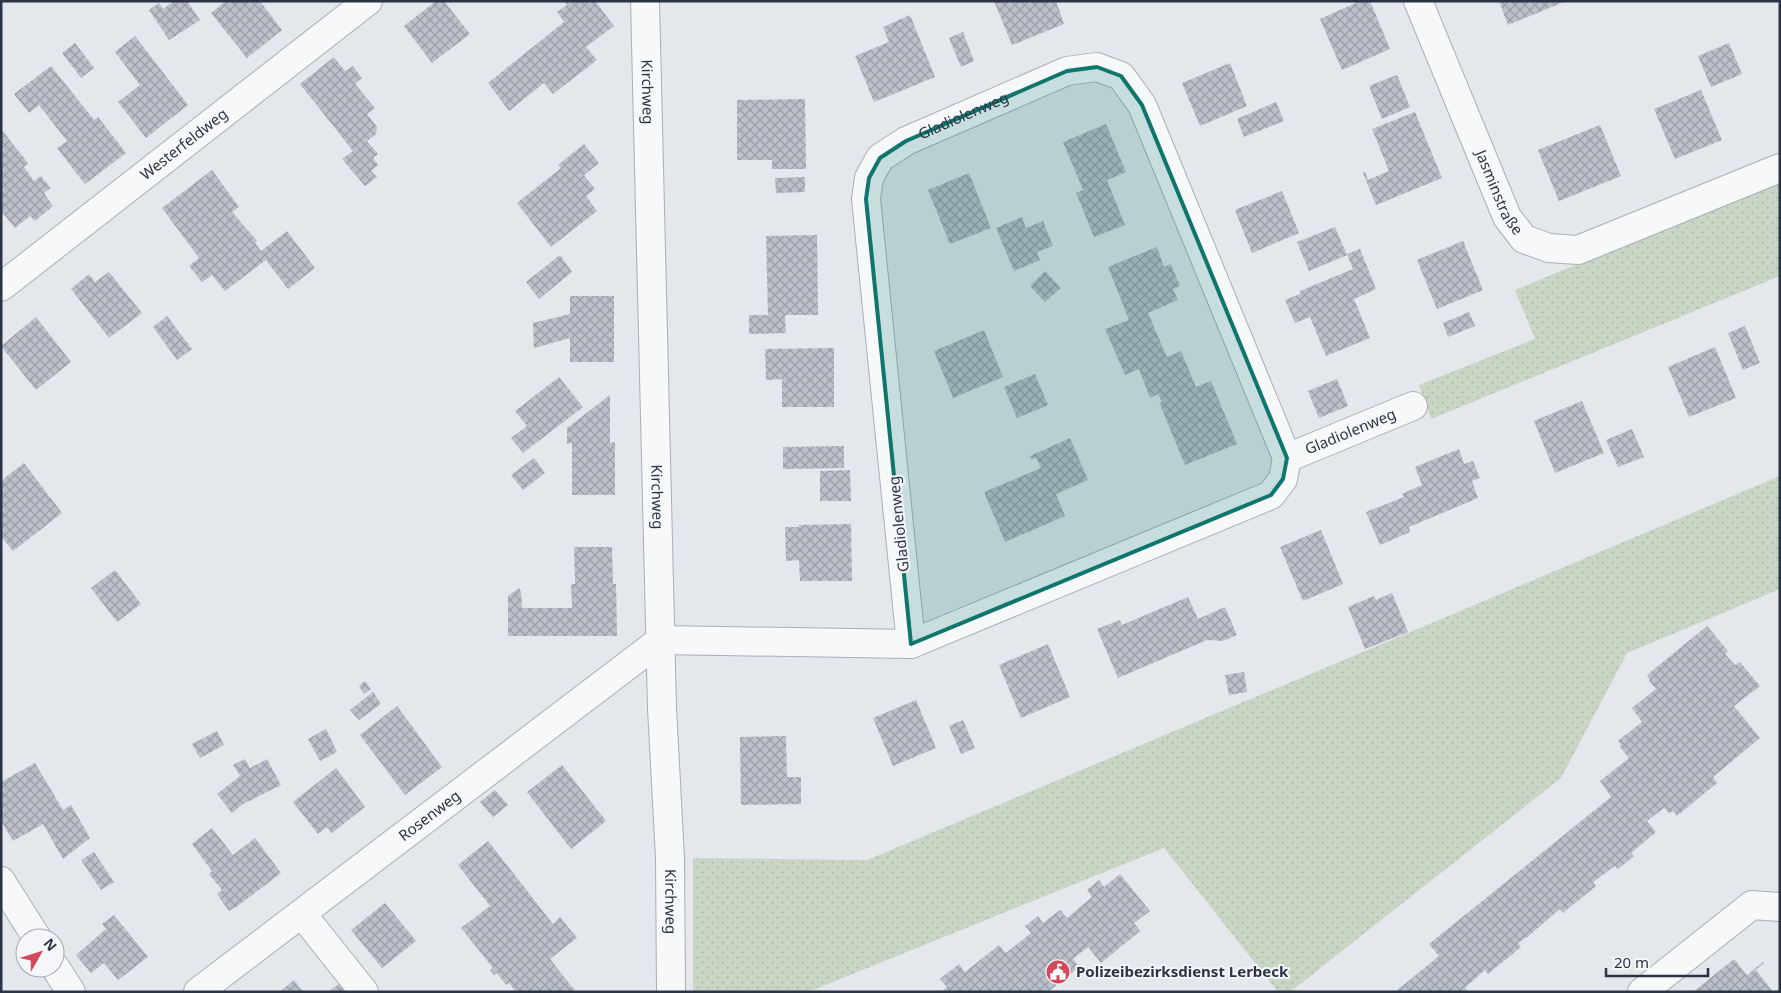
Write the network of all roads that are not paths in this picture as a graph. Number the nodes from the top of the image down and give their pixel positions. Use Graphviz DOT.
graph roads {
  1 [pos="368,1"];
  2 [pos="645,1"];
  3 [pos="1418,1"];
  4 [pos="1780,168"];
  5 [pos="1,287"];
  6 [pos="1414,406"];
  7 [pos="1287,458"];
  8 [pos="661,640"];
  9 [pos="911,644"];
  10 [pos="1,881"];
  11 [pos="1780,907"];
  12 [pos="302,914"];
  13 [pos="31,928"];
  14 [pos="62,978"];
  15 [pos="71,992"];
  16 [pos="198,992"];
  17 [pos="364,992"];
  18 [pos="671,992"];
  19 [pos="1642,992"];
  1 -- 5 [label="street, Westerfeldweg"];
  2 -- 8 [label="street, Kirchweg"];
  3 -- 4 [label="street, Jasminstraße"];
  6 -- 7 [label="street, Gladiolenweg"];
  7 -- 9 [label="street, Gladiolenweg"];
  7 -- 9 [label="street, Gladiolenweg"];
  8 -- 9 [label="street, Gladiolenweg"];
  8 -- 12 [label="street, Rosenweg"];
  8 -- 18 [label="street, Kirchweg"];
  10 -- 13 [label="street"];
  11 -- 19 [label="street"];
  12 -- 16 [label="street, Rosenweg"];
  12 -- 17 [label="street"];
  14 -- 15 [label="street"];
}
